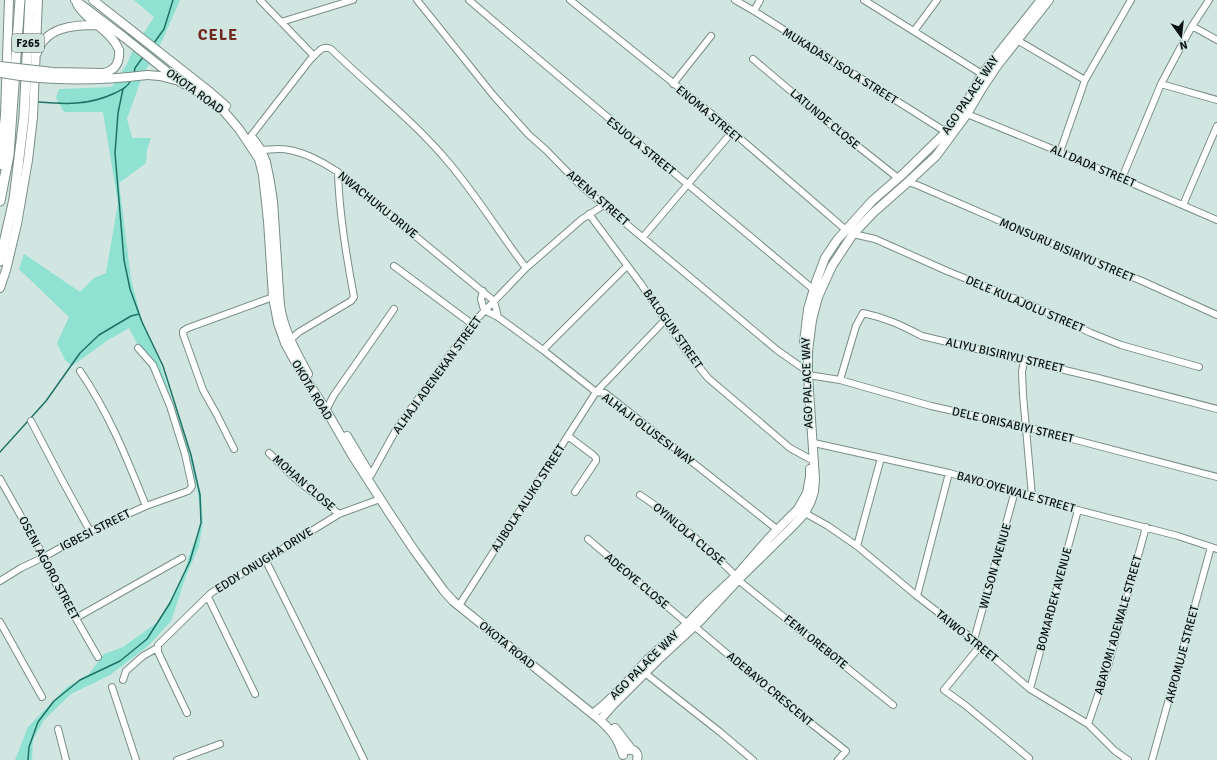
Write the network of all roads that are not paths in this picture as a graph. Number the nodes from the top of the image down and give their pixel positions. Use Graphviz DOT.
graph roads {
  1 [pos="9,0"];
  2 [pos="20,0"];
  3 [pos="30,0"];
  4 [pos="38,0"];
  5 [pos="75,0"];
  6 [pos="93,0"];
  7 [pos="260,0"];
  8 [pos="353,0"];
  9 [pos="417,0"];
  10 [pos="469,0"];
  11 [pos="570,0"];
  12 [pos="735,0"];
  13 [pos="760,0"];
  14 [pos="864,0"];
  15 [pos="936,0"];
  16 [pos="1041,0"];
  17 [pos="1049,0"];
  18 [pos="1131,0"];
  19 [pos="1209,0"];
  20 [pos="754,11"];
  21 [pos="281,22"];
  22 [pos="96,25"];
  23 [pos="1192,26"];
  24 [pos="914,31"];
  25 [pos="711,36"];
  26 [pos="1017,40"];
  27 [pos="1217,40"];
  28 [pos="312,58"];
  29 [pos="753,59"];
  30 [pos="0,66"];
  31 [pos="34,68"];
  32 [pos="0,73"];
  33 [pos="982,74"];
  34 [pos="1085,80"];
  35 [pos="180,82"];
  36 [pos="674,84"];
  37 [pos="1161,84"];
  38 [pos="10,86"];
  39 [pos="30,86"];
  40 [pos="208,95"];
  41 [pos="1217,100"];
  42 [pos="967,114"];
  43 [pos="8,117"];
  44 [pos="28,117"];
  45 [pos="1217,126"];
  46 [pos="732,132"];
  47 [pos="946,132"];
  48 [pos="251,136"];
  49 [pos="931,147"];
  50 [pos="261,150"];
  51 [pos="1060,152"];
  52 [pos="924,154"];
  53 [pos="936,156"];
  54 [pos="929,163"];
  55 [pos="0,164"];
  56 [pos="338,172"];
  57 [pos="898,178"];
  58 [pos="1122,178"];
  59 [pos="908,182"];
  60 [pos="688,184"];
  61 [pos="0,202"];
  62 [pos="604,205"];
  63 [pos="1183,205"];
  64 [pos="589,214"];
  65 [pos="1217,220"];
  66 [pos="850,232"];
  67 [pos="643,237"];
  68 [pos="274,260"];
  69 [pos="0,261"];
  70 [pos="394,266"];
  71 [pos="627,266"];
  72 [pos="526,268"];
  73 [pos="0,288"];
  74 [pos="814,290"];
  75 [pos="483,291"];
  76 [pos="273,297"];
  77 [pos="494,301"];
  78 [pos="394,309"];
  79 [pos="484,310"];
  80 [pos="1217,315"];
  81 [pos="498,316"];
  82 [pos="665,320"];
  83 [pos="472,324"];
  84 [pos="290,340"];
  85 [pos="138,348"];
  86 [pos="543,350"];
  87 [pos="1024,360"];
  88 [pos="1199,367"];
  89 [pos="80,371"];
  90 [pos="806,372"];
  91 [pos="840,380"];
  92 [pos="596,392"];
  93 [pos="327,409"];
  94 [pos="1217,409"];
  95 [pos="31,421"];
  96 [pos="1026,427"];
  97 [pos="568,436"];
  98 [pos="814,443"];
  99 [pos="234,449"];
  100 [pos="269,453"];
  101 [pos="881,458"];
  102 [pos="810,459"];
  103 [pos="949,473"];
  104 [pos="371,475"];
  105 [pos="1217,477"];
  106 [pos="0,479"];
  107 [pos="1015,491"];
  108 [pos="575,492"];
  109 [pos="640,495"];
  110 [pos="1032,496"];
  111 [pos="380,498"];
  112 [pos="146,506"];
  113 [pos="1078,510"];
  114 [pos="804,513"];
  115 [pos="339,514"];
  116 [pos="1146,527"];
  117 [pos="778,530"];
  118 [pos="90,531"];
  119 [pos="588,539"];
  120 [pos="857,546"];
  121 [pos="1214,548"];
  122 [pos="44,557"];
  123 [pos="182,558"];
  124 [pos="265,559"];
  125 [pos="737,578"];
  126 [pos="0,580"];
  127 [pos="917,596"];
  128 [pos="208,597"];
  129 [pos="460,604"];
  130 [pos="76,618"];
  131 [pos="0,622"];
  132 [pos="691,626"];
  133 [pos="974,640"];
  134 [pos="980,646"];
  135 [pos="157,648"];
  136 [pos="98,657"];
  137 [pos="645,673"];
  138 [pos="124,680"];
  139 [pos="112,687"];
  140 [pos="1030,689"];
  141 [pos="254,694"];
  142 [pos="42,697"];
  143 [pos="893,705"];
  144 [pos="187,713"];
  145 [pos="598,715"];
  146 [pos="1088,724"];
  147 [pos="58,729"];
  148 [pos="220,744"];
  149 [pos="638,756"];
  150 [pos="624,758"];
  151 [pos="1029,758"];
  152 [pos="66,760"];
  153 [pos="136,760"];
  154 [pos="176,760"];
  155 [pos="364,760"];
  156 [pos="753,760"];
  157 [pos="838,760"];
  158 [pos="1128,760"];
  159 [pos="1152,760"];
  1 -- 38 [label="main road"];
  2 -- 38 [label="highway, F265"];
  3 -- 39 [label="highway, F265"];
  4 -- 31 [label="main road"];
  5 -- 22 [label="main road"];
  5 -- 35 [label="main road, OKOTA ROAD"];
  6 -- 40 [label="main road, OKOTA ROAD"];
  7 -- 21 [label="street"];
  8 -- 21 [label="street"];
  9 -- 62 [label="street, APENA STREET"];
  10 -- 60 [label="street, ESUOLA STREET"];
  11 -- 36 [label="street, ENOMA STREET"];
  12 -- 20 [label="street, MUKADASI ISOLA STREET"];
  13 -- 20 [label="street"];
  14 -- 24 [label="street"];
  15 -- 24 [label="street"];
  16 -- 33 [label="main road, AGO PALACE WAY"];
  17 -- 26 [label="main road, AGO PALACE WAY"];
  18 -- 34 [label="street"];
  19 -- 23 [label="street"];
  20 -- 47 [label="street, MUKADASI ISOLA STREET"];
  21 -- 28 [label="street"];
  22 -- 30 [label="main road, bridge"];
  22 -- 31 [label="main road"];
  23 -- 27 [label="street"];
  23 -- 37 [label="street"];
  24 -- 33 [label="street"];
  25 -- 36 [label="street"];
  26 -- 34 [label="street"];
  26 -- 42 [label="main road, AGO PALACE WAY"];
  28 -- 48 [label="street"];
  28 -- 72 [label="street"];
  29 -- 57 [label="street, LATUNDE CLOSE"];
  31 -- 39 [label="main road"];
  32 -- 35 [label="main road, bridge"];
  33 -- 47 [label="main road, AGO PALACE WAY"];
  34 -- 51 [label="street"];
  35 -- 40 [label="main road, OKOTA ROAD"];
  36 -- 46 [label="street, ENOMA STREET"];
  37 -- 41 [label="street"];
  37 -- 58 [label="street"];
  38 -- 43 [label="highway, F265"];
  39 -- 44 [label="highway, F265"];
  40 -- 48 [label="main road, OKOTA ROAD"];
  40 -- 68 [label="main road, OKOTA ROAD"];
  42 -- 51 [label="street, ALI DADA STREET"];
  42 -- 53 [label="main road, AGO PALACE WAY"];
  43 -- 55 [label="main road"];
  43 -- 61 [label="highway, F265"];
  44 -- 69 [label="highway, F265"];
  44 -- 73 [label="main road"];
  45 -- 63 [label="street"];
  46 -- 60 [label="street"];
  46 -- 66 [label="street, ENOMA STREET"];
  47 -- 49 [label="main road, AGO PALACE WAY"];
  48 -- 50 [label="main road, OKOTA ROAD"];
  49 -- 52 [label="main road, AGO PALACE WAY"];
  49 -- 53 [label="main road"];
  50 -- 56 [label="street, NWACHUKU DRIVE"];
  50 -- 68 [label="main road, OKOTA ROAD"];
  51 -- 58 [label="street, ALI DADA STREET"];
  52 -- 54 [label="main road"];
  52 -- 57 [label="main road, AGO PALACE WAY"];
  53 -- 54 [label="main road, AGO PALACE WAY"];
  54 -- 59 [label="main road, AGO PALACE WAY"];
  56 -- 75 [label="street, NWACHUKU DRIVE"];
  56 -- 84 [label="street"];
  57 -- 66 [label="main road, AGO PALACE WAY"];
  58 -- 63 [label="street, ALI DADA STREET"];
  59 -- 66 [label="main road, AGO PALACE WAY"];
  59 -- 80 [label="street, MONSURU BISIRIYU STREET"];
  60 -- 67 [label="street"];
  60 -- 74 [label="street, ESUOLA STREET"];
  62 -- 64 [label="street, ALHAJI ADENEKAN STREET"];
  62 -- 67 [label="street, APENA STREET"];
  63 -- 65 [label="street, ALI DADA STREET"];
  64 -- 71 [label="street, BALOGUN STREET"];
  64 -- 72 [label="street, ALHAJI ADENEKAN STREET"];
  66 -- 74 [label="main road, AGO PALACE WAY"];
  66 -- 88 [label="street, DELE KULAJOLU STREET"];
  66 -- 90 [label="main road, AGO PALACE WAY"];
  67 -- 90 [label="street, APENA STREET"];
  68 -- 76 [label="main road, OKOTA ROAD"];
  68 -- 84 [label="main road, OKOTA ROAD"];
  70 -- 83 [label="street"];
  71 -- 82 [label="street, BALOGUN STREET"];
  71 -- 86 [label="street"];
  72 -- 77 [label="street, ALHAJI ADENEKAN STREET"];
  74 -- 90 [label="main road, AGO PALACE WAY"];
  75 -- 77 [label="street, NWACHUKU DRIVE"];
  75 -- 79 [label="street"];
  76 -- 93 [label="main road, OKOTA ROAD"];
  76 -- 99 [label="street"];
  77 -- 79 [label="street, ALHAJI ADENEKAN STREET"];
  77 -- 81 [label="street"];
  78 -- 93 [label="street"];
  79 -- 81 [label="street, ALHAJI OLUSESI WAY"];
  79 -- 83 [label="street, ALHAJI ADENEKAN STREET"];
  81 -- 86 [label="street, ALHAJI OLUSESI WAY"];
  82 -- 92 [label="street, AJIBOLA ALUKO STREET"];
  82 -- 102 [label="street, BALOGUN STREET"];
  83 -- 104 [label="street, ALHAJI ADENEKAN STREET"];
  84 -- 93 [label="main road, OKOTA ROAD"];
  85 -- 112 [label="street, IGBESI STREET"];
  86 -- 92 [label="street, ALHAJI OLUSESI WAY"];
  87 -- 91 [label="street, ALIYU BISIRIYU STREET"];
  87 -- 94 [label="street, ALIYU BISIRIYU STREET"];
  87 -- 96 [label="street"];
  89 -- 112 [label="street"];
  90 -- 91 [label="street, DELE ORISABIYI STREET"];
  90 -- 98 [label="main road, AGO PALACE WAY"];
  90 -- 102 [label="main road, AGO PALACE WAY"];
  91 -- 96 [label="street, DELE ORISABIYI STREET"];
  92 -- 97 [label="street, AJIBOLA ALUKO STREET"];
  92 -- 117 [label="street, ALHAJI OLUSESI WAY"];
  93 -- 104 [label="main road, OKOTA ROAD"];
  93 -- 111 [label="main road, OKOTA ROAD"];
  95 -- 118 [label="street"];
  96 -- 105 [label="street, DELE ORISABIYI STREET"];
  96 -- 110 [label="street"];
  97 -- 108 [label="street"];
  97 -- 129 [label="street, AJIBOLA ALUKO STREET"];
  98 -- 101 [label="street, BAYO OYEWALE STREET"];
  98 -- 114 [label="main road, AGO PALACE WAY"];
  100 -- 115 [label="street, MOHAN CLOSE"];
  101 -- 103 [label="street, BAYO OYEWALE STREET"];
  101 -- 120 [label="street"];
  102 -- 117 [label="main road, AGO PALACE WAY"];
  103 -- 107 [label="street, BAYO OYEWALE STREET"];
  103 -- 127 [label="street"];
  104 -- 129 [label="main road, OKOTA ROAD"];
  106 -- 122 [label="street, OSENI AGORO STREET"];
  107 -- 110 [label="street, BAYO OYEWALE STREET"];
  107 -- 133 [label="street, WILSON AVENUE"];
  109 -- 125 [label="street, OYINLOLA CLOSE"];
  110 -- 113 [label="street, BAYO OYEWALE STREET"];
  111 -- 115 [label="street, EDDY ONUGHA DRIVE"];
  111 -- 145 [label="main road, OKOTA ROAD"];
  112 -- 118 [label="street, IGBESI STREET"];
  113 -- 116 [label="street, BAYO OYEWALE STREET"];
  113 -- 140 [label="street, BOMARDEK AVENUE"];
  114 -- 120 [label="street, TAIWO STREET"];
  114 -- 125 [label="main road, AGO PALACE WAY"];
  115 -- 124 [label="street, EDDY ONUGHA DRIVE"];
  116 -- 121 [label="street, BAYO OYEWALE STREET"];
  116 -- 146 [label="street, ABAYOMI ADEWALE STREET"];
  117 -- 125 [label="main road, AGO PALACE WAY"];
  118 -- 122 [label="street, IGBESI STREET"];
  119 -- 132 [label="street, ADEOYE CLOSE"];
  120 -- 127 [label="street, TAIWO STREET"];
  121 -- 159 [label="street, AKPOMUJE STREET"];
  122 -- 126 [label="street, IGBESI STREET"];
  122 -- 130 [label="street, OSENI AGORO STREET"];
  123 -- 130 [label="street"];
  124 -- 128 [label="street, EDDY ONUGHA DRIVE"];
  124 -- 155 [label="street"];
  125 -- 132 [label="main road, AGO PALACE WAY"];
  125 -- 143 [label="street, FEMI OREBOTE"];
  127 -- 133 [label="street, TAIWO STREET"];
  128 -- 135 [label="street, EDDY ONUGHA DRIVE"];
  128 -- 141 [label="street"];
  129 -- 145 [label="main road, OKOTA ROAD"];
  130 -- 136 [label="street, OSENI AGORO STREET"];
  131 -- 142 [label="street"];
  132 -- 137 [label="main road, AGO PALACE WAY"];
  132 -- 145 [label="main road, AGO PALACE WAY"];
  132 -- 157 [label="street, ADEBAYO CRESCENT"];
  133 -- 134 [label="street, TAIWO STREET"];
  134 -- 140 [label="street, TAIWO STREET"];
  134 -- 151 [label="street"];
  135 -- 138 [label="street"];
  135 -- 144 [label="street"];
  137 -- 145 [label="main road, AGO PALACE WAY"];
  137 -- 156 [label="street"];
  139 -- 153 [label="street"];
  140 -- 146 [label="street, TAIWO STREET"];
  145 -- 149 [label="main road, OKOTA ROAD"];
  145 -- 150 [label="main road, OKOTA ROAD"];
  146 -- 158 [label="street, TAIWO STREET"];
  147 -- 152 [label="street"];
  148 -- 154 [label="street"];
  149 -- 150 [label="main road"];
}
